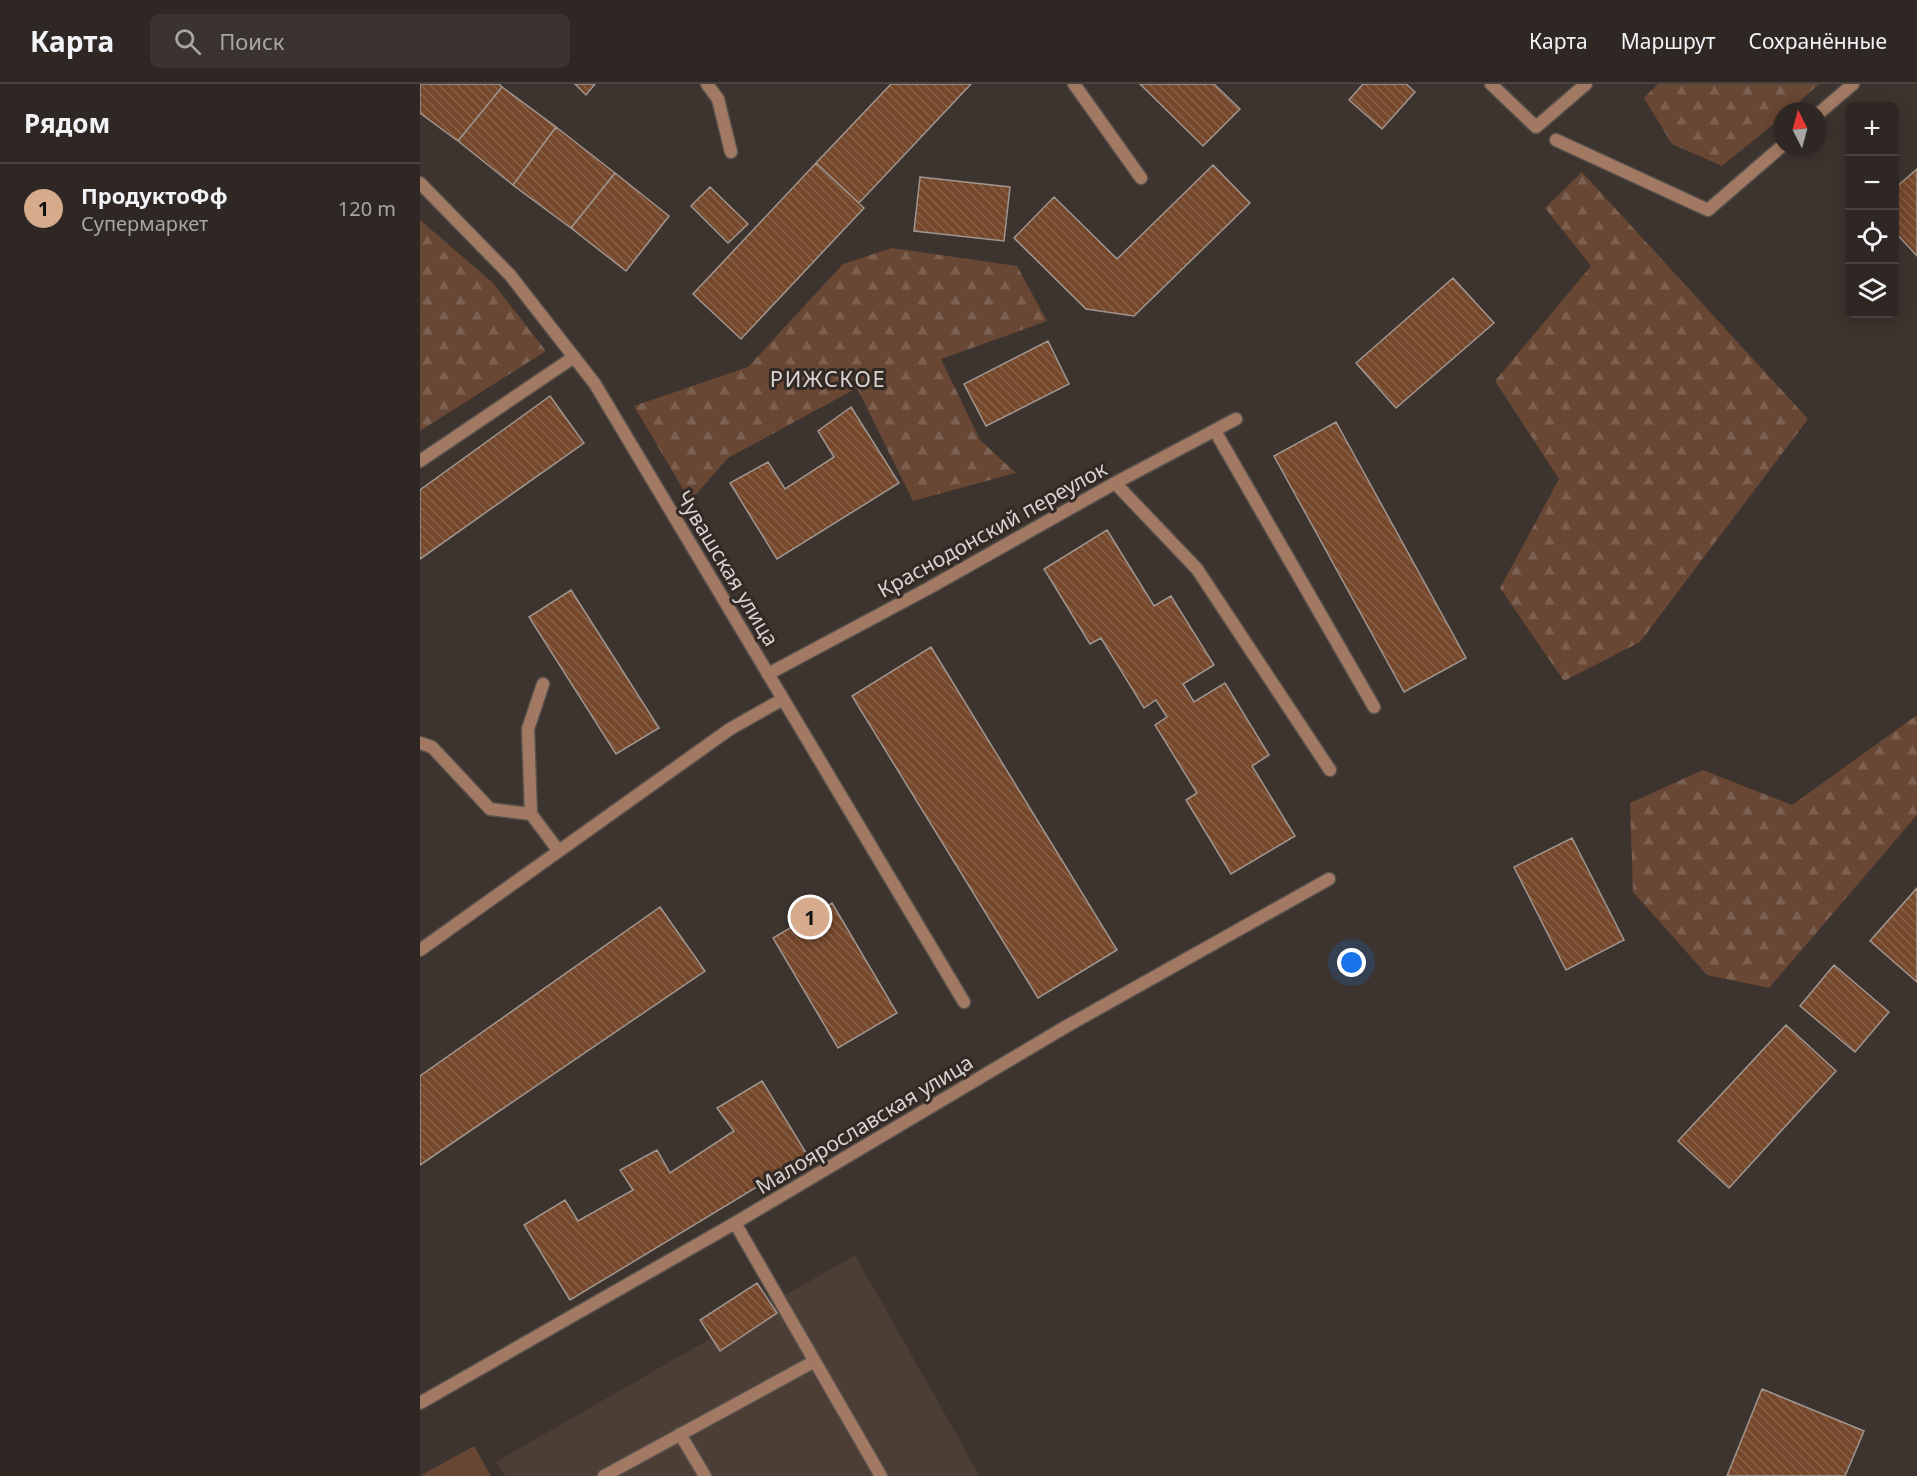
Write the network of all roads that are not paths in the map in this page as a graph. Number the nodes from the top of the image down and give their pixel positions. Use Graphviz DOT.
graph roads {
  1 [pos="707,84"];
  2 [pos="1074,84"];
  3 [pos="1491,84"];
  4 [pos="1586,84"];
  5 [pos="1853,84"];
  6 [pos="1827,106"];
  7 [pos="1556,140"];
  8 [pos="731,152"];
  9 [pos="1773,154"];
  10 [pos="1141,178"];
  11 [pos="420,183"];
  12 [pos="574,357"];
  13 [pos="1236,419"];
  14 [pos="1215,431"];
  15 [pos="420,460"];
  16 [pos="1115,483"];
  17 [pos="768,674"];
  18 [pos="543,684"];
  19 [pos="783,699"];
  20 [pos="1374,707"];
  21 [pos="420,742"];
  22 [pos="1330,770"];
  23 [pos="531,814"];
  24 [pos="558,850"];
  25 [pos="1329,879"];
  26 [pos="420,950"];
  27 [pos="964,1002"];
  28 [pos="735,1223"];
  29 [pos="815,1361"];
  30 [pos="420,1403"];
  31 [pos="680,1434"];
  32 [pos="604,1476"];
  33 [pos="705,1476"];
  34 [pos="881,1476"];
  1 -- 8 [label="street"];
  2 -- 10 [label="street"];
  3 -- 4 [label="street"];
  5 -- 6 [label="street"];
  7 -- 9 [label="street"];
  11 -- 12 [label="street, Чувашская улица"];
  12 -- 15 [label="street"];
  12 -- 17 [label="street, Чувашская улица"];
  13 -- 14 [label="street, Краснодонский переулок"];
  14 -- 16 [label="street, Краснодонский переулок"];
  14 -- 20 [label="street"];
  16 -- 17 [label="street, Краснодонский переулок"];
  16 -- 22 [label="street"];
  17 -- 19 [label="street, Чувашская улица"];
  18 -- 23 [label="street"];
  19 -- 24 [label="street"];
  19 -- 27 [label="street, Чувашская улица"];
  21 -- 23 [label="street"];
  23 -- 24 [label="street"];
  24 -- 26 [label="street"];
  25 -- 28 [label="street, Малоярославская улица"];
  28 -- 29 [label="street"];
  28 -- 30 [label="street, Малоярославская улица"];
  29 -- 31 [label="street"];
  29 -- 34 [label="street"];
  31 -- 32 [label="street"];
  31 -- 33 [label="street"];
}
